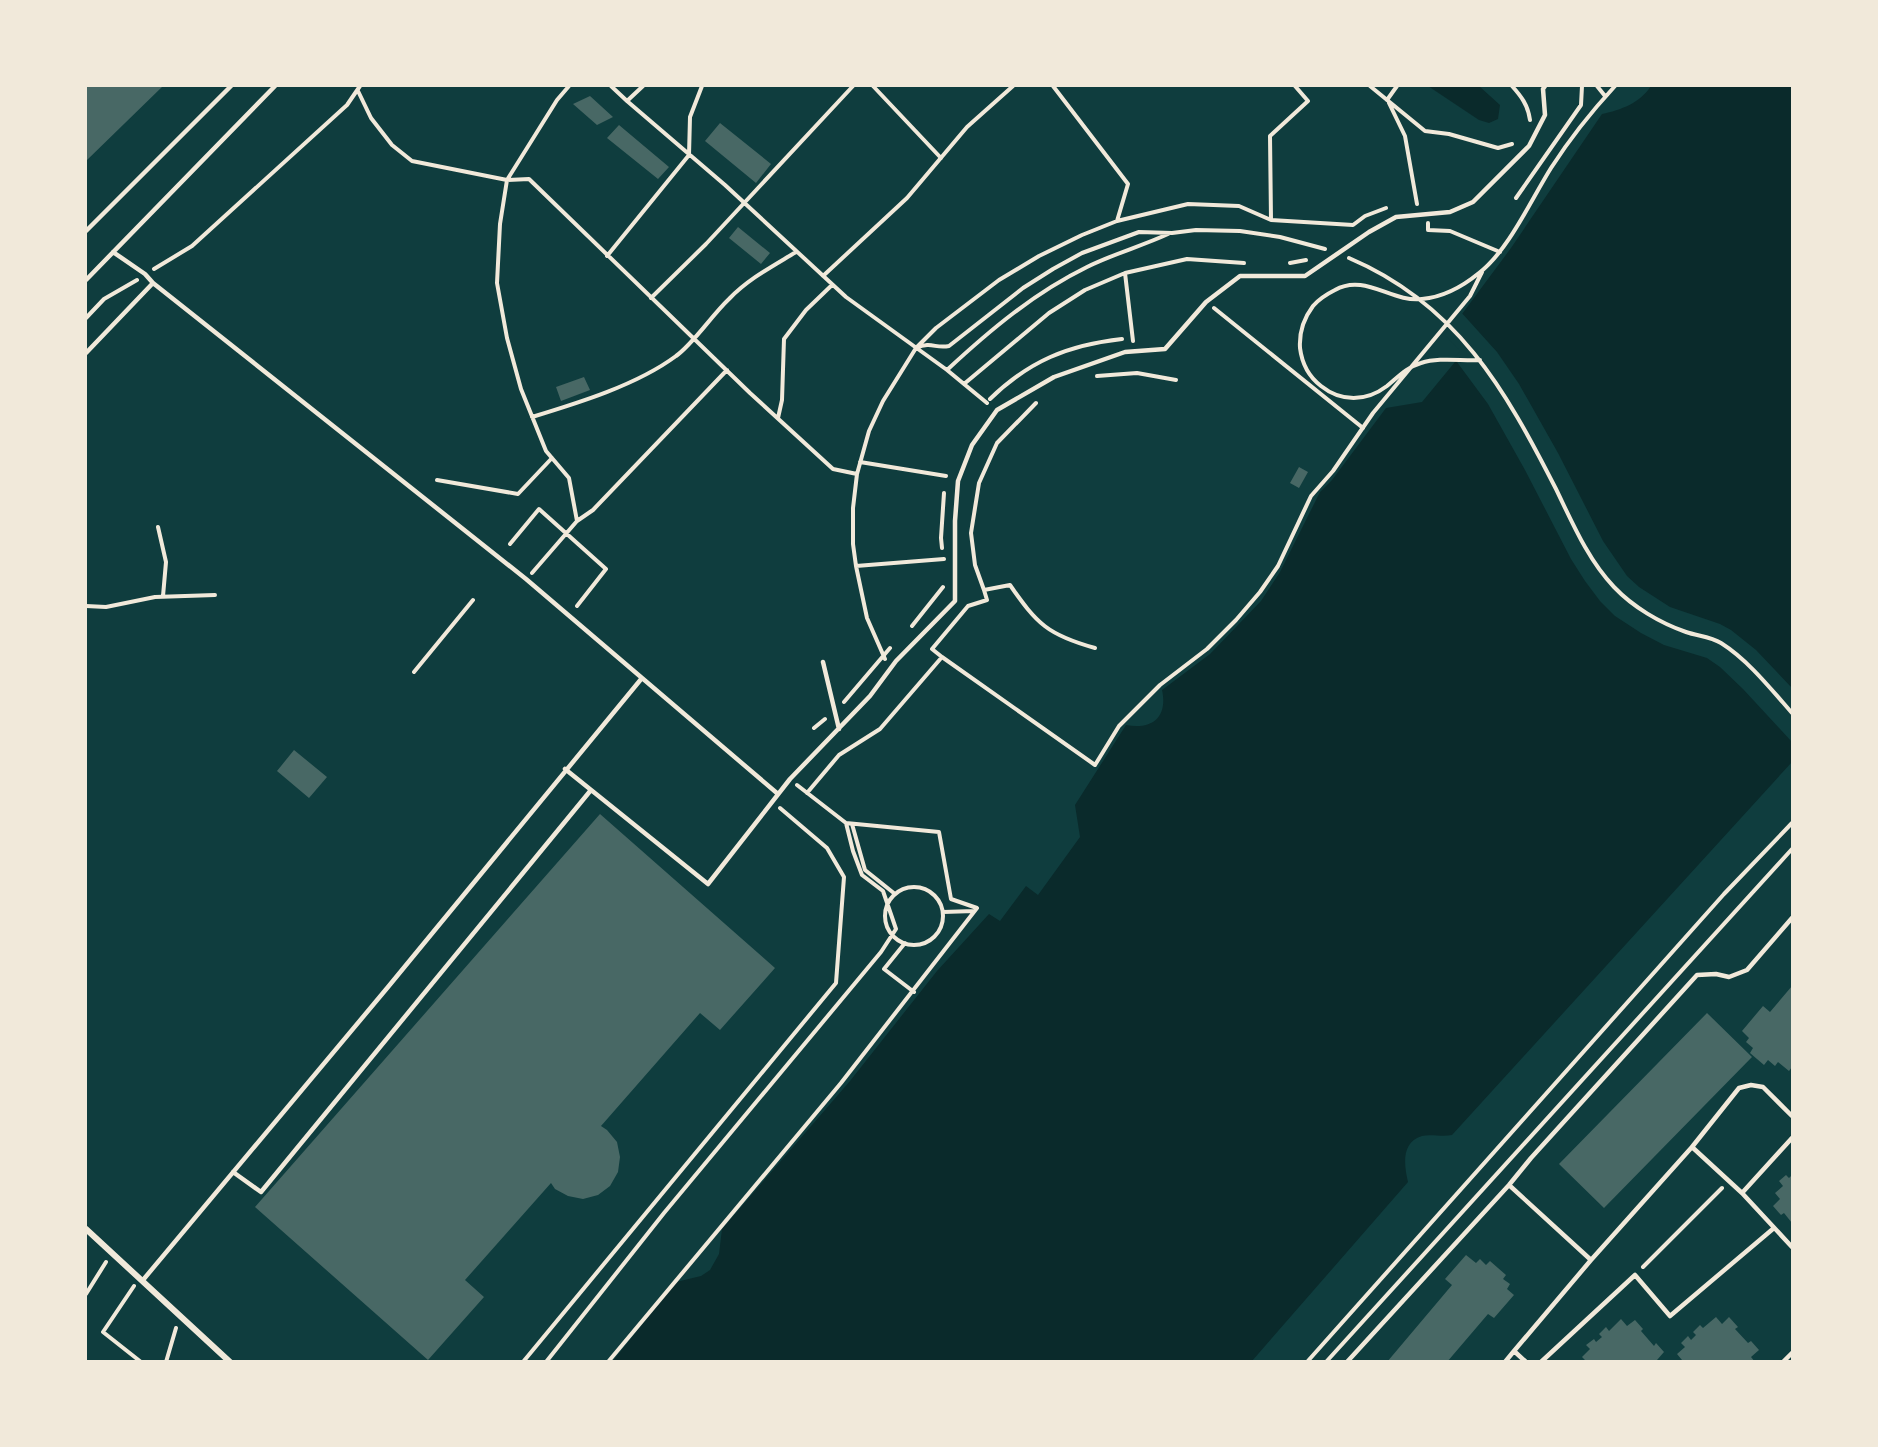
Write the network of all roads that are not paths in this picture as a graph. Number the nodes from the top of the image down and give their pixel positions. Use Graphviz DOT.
graph roads {
  1 [pos="231,86"];
  2 [pos="274,86"];
  3 [pos="1545,86"];
  4 [pos="86,231"];
  5 [pos="113,252"];
  6 [pos="86,280"];
  7 [pos="153,283"];
  8 [pos="86,353"];
  9 [pos="823,662"];
  10 [pos="642,678"];
  11 [pos="838,729"];
  12 [pos="565,769"];
  13 [pos="591,790"];
  14 [pos="778,794"];
  15 [pos="1792,918"];
  16 [pos="1792,1116"];
  17 [pos="1792,1138"];
  18 [pos="1692,1147"];
  19 [pos="234,1172"];
  20 [pos="1509,1185"];
  21 [pos="1742,1194"];
  22 [pos="1774,1228"];
  23 [pos="86,1229"];
  24 [pos="1792,1247"];
  25 [pos="1591,1260"];
  26 [pos="141,1279"];
  27 [pos="1514,1351"];
  28 [pos="1792,1353"];
  29 [pos="230,1362"];
  30 [pos="1347,1362"];
  31 [pos="1505,1362"];
  32 [pos="1527,1362"];
  33 [pos="1540,1362"];
  34 [pos="1783,1362"];
  1 -- 4 [label="lane"];
  2 -- 5 [label="lane"];
  3 -- 11 [label="lane"];
  5 -- 6 [label="lane"];
  5 -- 7 [label="lane"];
  7 -- 8 [label="lane"];
  7 -- 10 [label="lane"];
  9 -- 11 [label="lane"];
  10 -- 12 [label="lane"];
  10 -- 14 [label="lane"];
  11 -- 14 [label="lane"];
  12 -- 13 [label="lane"];
  12 -- 19 [label="lane"];
  13 -- 14 [label="lane"];
  13 -- 19 [label="lane"];
  15 -- 20 [label="lane"];
  16 -- 18 [label="lane"];
  17 -- 21 [label="lane"];
  18 -- 21 [label="lane"];
  18 -- 25 [label="lane"];
  19 -- 26 [label="lane"];
  20 -- 25 [label="lane"];
  20 -- 30 [label="lane"];
  21 -- 22 [label="lane"];
  22 -- 24 [label="lane"];
  22 -- 33 [label="lane"];
  23 -- 26 [label="street"];
  25 -- 27 [label="lane"];
  26 -- 29 [label="street"];
  27 -- 31 [label="lane"];
  27 -- 32 [label="lane"];
  28 -- 34 [label="lane"];
}
